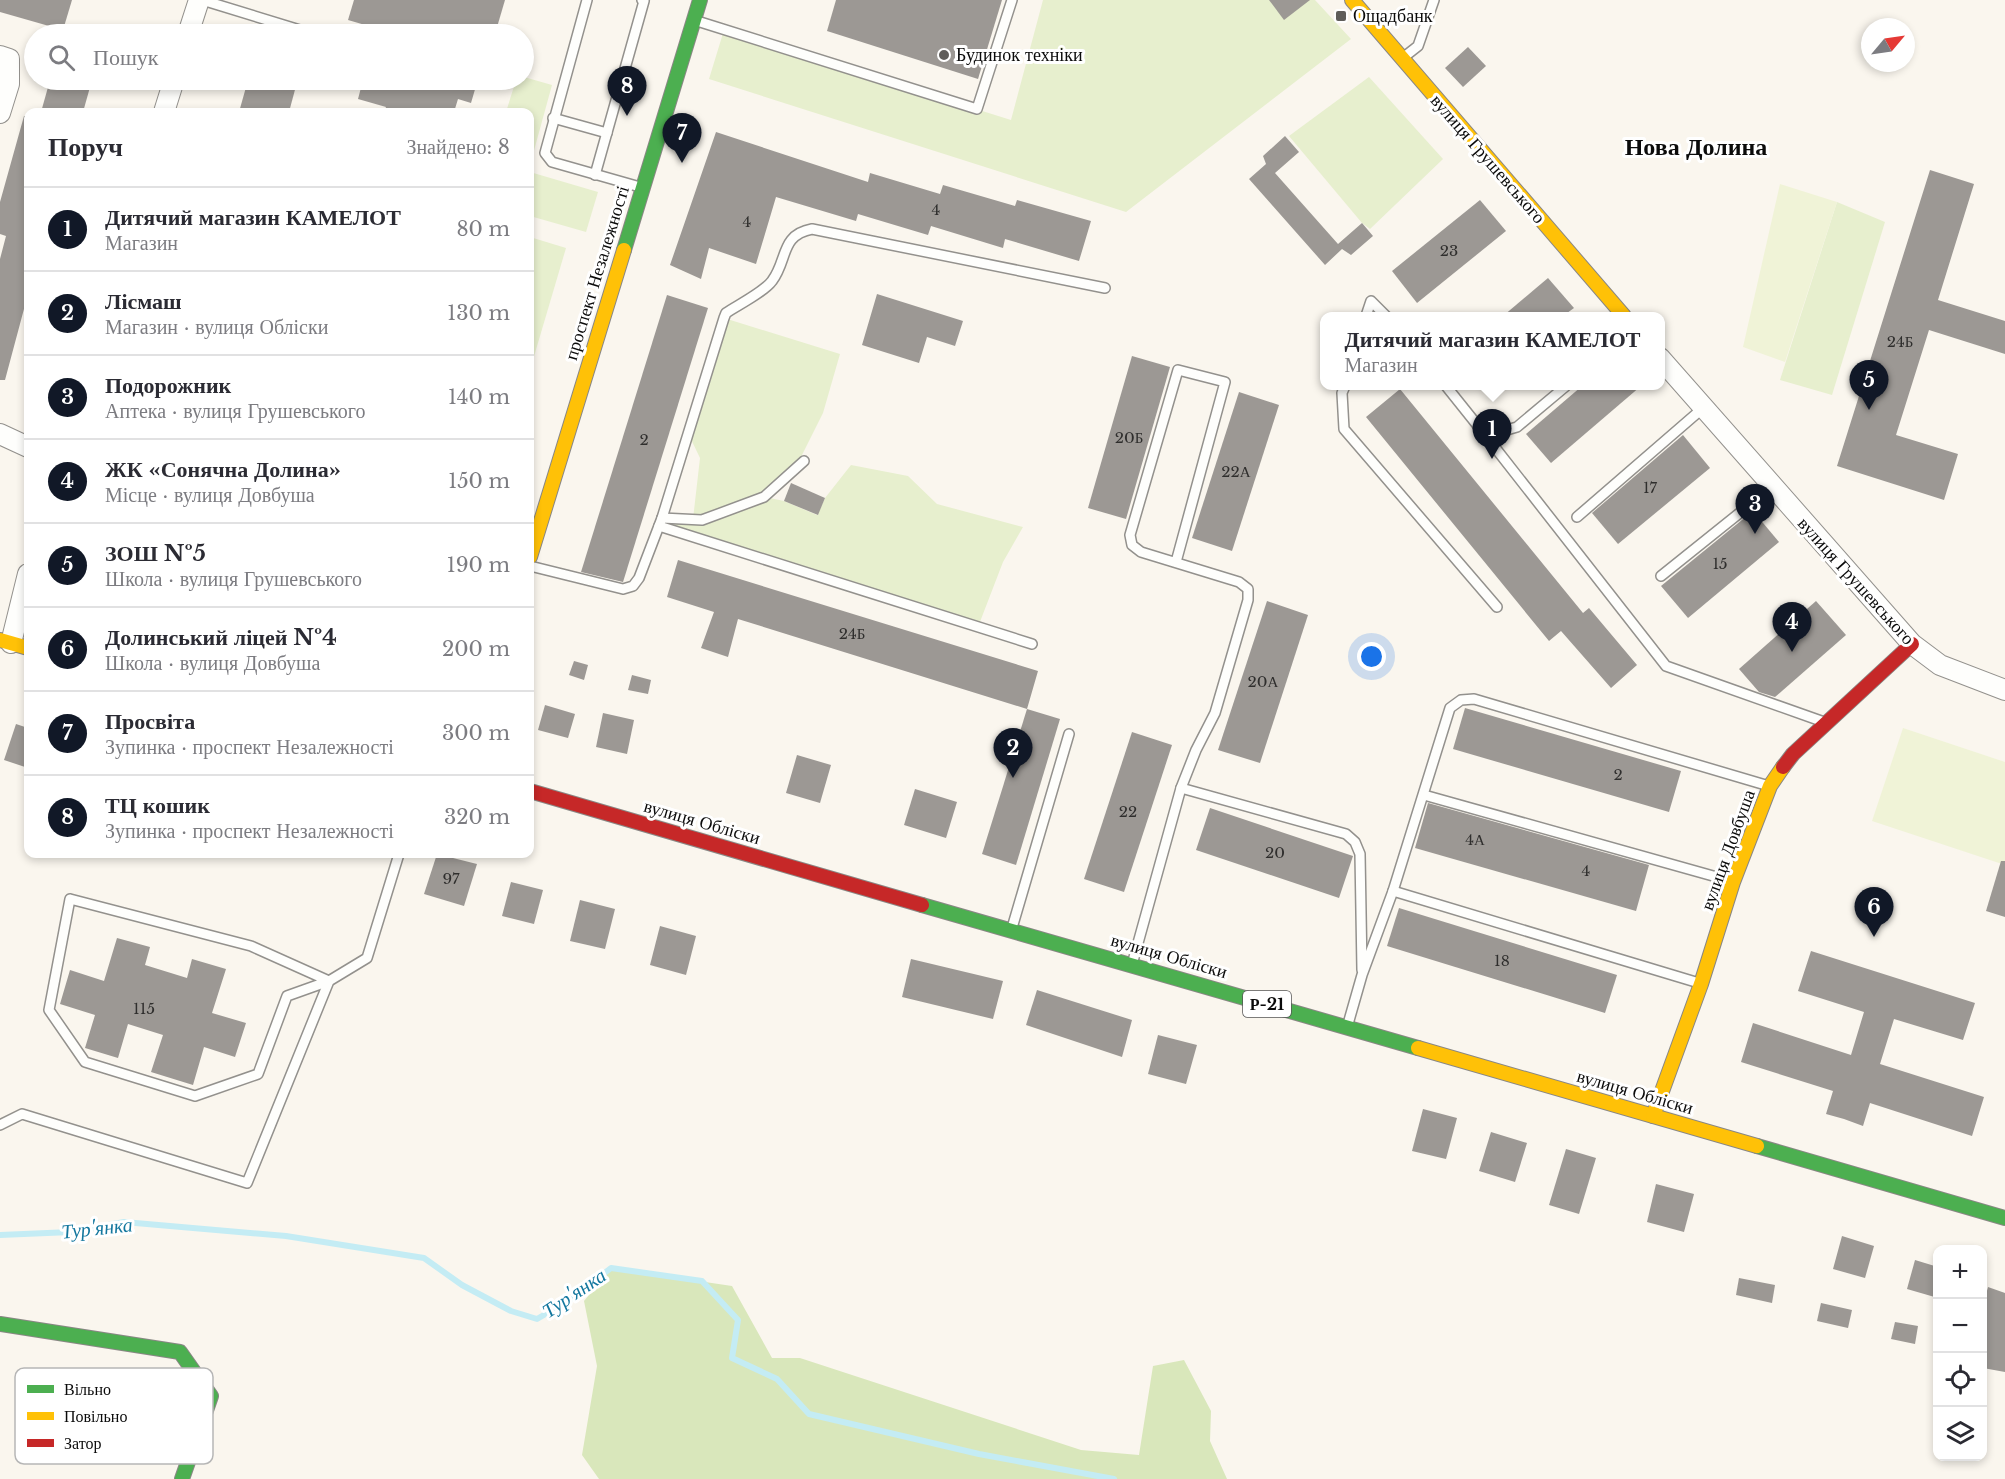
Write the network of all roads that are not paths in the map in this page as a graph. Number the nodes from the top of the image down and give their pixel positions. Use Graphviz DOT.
graph roads {
  1 [pos="201,0"];
  2 [pos="587,0"];
  3 [pos="642,0"];
  4 [pos="700,0"];
  5 [pos="1012,0"];
  6 [pos="1352,0"];
  7 [pos="1434,0"];
  8 [pos="694,20"];
  9 [pos="192,24"];
  10 [pos="280,24"];
  11 [pos="0,56"];
  12 [pos="1402,58"];
  13 [pos="171,90"];
  14 [pos="165,108"];
  15 [pos="0,113"];
  16 [pos="553,117"];
  17 [pos="607,133"];
  18 [pos="595,175"];
  19 [pos="642,188"];
  20 [pos="1105,288"];
  21 [pos="1367,312"];
  22 [pos="1382,312"];
  23 [pos="1621,312"];
  24 [pos="1665,364"];
  25 [pos="1345,390"];
  26 [pos="1449,390"];
  27 [pos="1561,390"];
  28 [pos="1703,408"];
  29 [pos="0,434"];
  30 [pos="1486,436"];
  31 [pos="24,445"];
  32 [pos="804,461"];
  33 [pos="1772,487"];
  34 [pos="1577,517"];
  35 [pos="661,522"];
  36 [pos="534,544"];
  37 [pos="1176,562"];
  38 [pos="534,567"];
  39 [pos="1661,576"];
  40 [pos="24,592"];
  41 [pos="1497,606"];
  42 [pos="13,643"];
  43 [pos="1032,644"];
  44 [pos="1912,644"];
  45 [pos="2005,690"];
  46 [pos="1826,722"];
  47 [pos="1069,734"];
  48 [pos="1770,786"];
  49 [pos="1181,788"];
  50 [pos="534,791"];
  51 [pos="1424,795"];
  52 [pos="398,858"];
  53 [pos="1733,882"];
  54 [pos="1393,891"];
  55 [pos="1011,930"];
  56 [pos="1132,964"];
  57 [pos="1362,975"];
  58 [pos="329,981"];
  59 [pos="1701,984"];
  60 [pos="1348,1027"];
  61 [pos="1653,1116"];
  62 [pos="0,1125"];
  63 [pos="2005,1218"];
  64 [pos="0,1324"];
  65 [pos="191,1368"];
  66 [pos="187,1464"];
  67 [pos="182,1479"];
  1 -- 9 [label="street"];
  1 -- 10 [label="lane"];
  2 -- 16 [label="lane"];
  3 -- 17 [label="lane"];
  4 -- 8 [label="main road, проспект Незалежності"];
  5 -- 8 [label="lane"];
  6 -- 12 [label="main road, вулиця Грушевського"];
  7 -- 12 [label="lane"];
  8 -- 19 [label="main road, проспект Незалежності"];
  11 -- 15 [label="street"];
  12 -- 23 [label="main road, вулиця Грушевського"];
  13 -- 14 [label="street"];
  16 -- 17 [label="lane"];
  16 -- 18 [label="lane"];
  17 -- 18 [label="lane"];
  18 -- 19 [label="lane"];
  19 -- 36 [label="main road, проспект Незалежності"];
  20 -- 35 [label="lane"];
  21 -- 22 [label="lane"];
  24 -- 28 [label="street, вулиця Грушевського"];
  25 -- 41 [label="lane"];
  26 -- 30 [label="lane"];
  27 -- 30 [label="lane"];
  28 -- 33 [label="street, вулиця Грушевського"];
  28 -- 34 [label="lane"];
  29 -- 31 [label="street"];
  30 -- 46 [label="lane"];
  32 -- 35 [label="lane"];
  33 -- 39 [label="lane"];
  33 -- 44 [label="street, вулиця Грушевського"];
  35 -- 38 [label="lane"];
  35 -- 43 [label="lane"];
  37 -- 37 [label="lane"];
  37 -- 49 [label="lane"];
  40 -- 42 [label="street"];
  44 -- 45 [label="street, вулиця Грушевського"];
  44 -- 46 [label="main road, вулиця Довбуша"];
  46 -- 48 [label="main road, вулиця Довбуша"];
  47 -- 55 [label="lane"];
  48 -- 51 [label="lane"];
  48 -- 53 [label="main road, вулиця Довбуша"];
  49 -- 56 [label="lane"];
  49 -- 57 [label="lane"];
  50 -- 55 [label="main road, вулиця Обліски / Р-21"];
  51 -- 53 [label="lane"];
  51 -- 54 [label="lane"];
  52 -- 58 [label="lane"];
  53 -- 59 [label="main road, вулиця Довбуша"];
  54 -- 57 [label="lane"];
  54 -- 59 [label="lane"];
  55 -- 56 [label="main road, вулиця Обліски / Р-21"];
  56 -- 60 [label="main road, вулиця Обліски / Р-21"];
  57 -- 60 [label="lane"];
  58 -- 58 [label="lane"];
  58 -- 62 [label="lane"];
  59 -- 61 [label="main road, вулиця Довбуша"];
  60 -- 61 [label="main road, вулиця Обліски / Р-21"];
  61 -- 63 [label="main road, вулиця Обліски / Р-21"];
  64 -- 65 [label="main road"];
  66 -- 67 [label="main road"];
}
